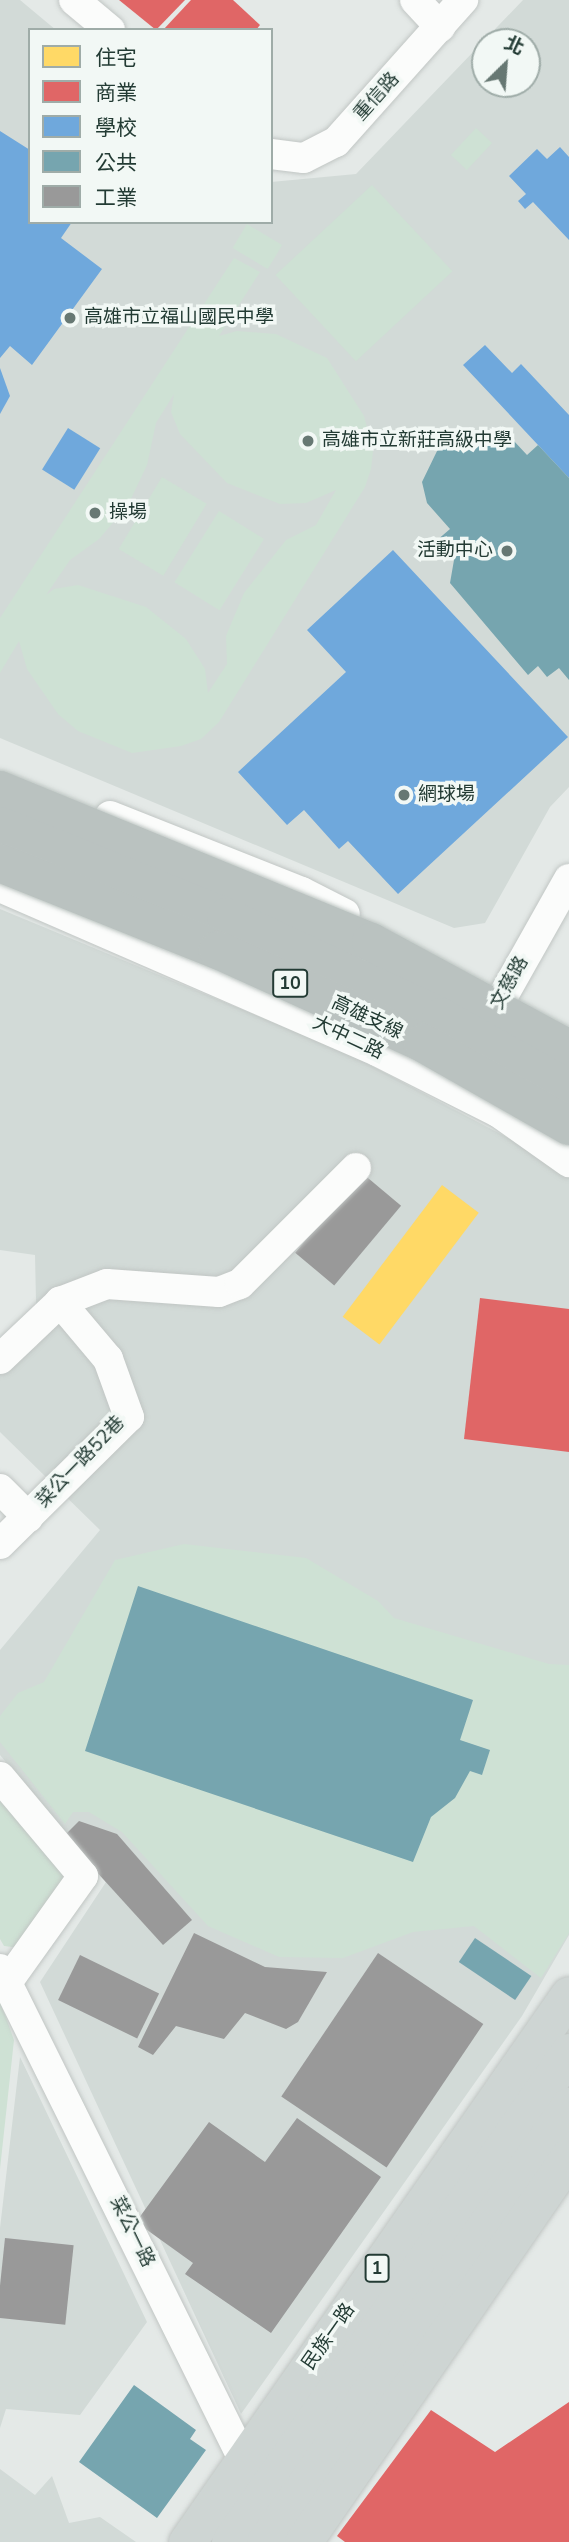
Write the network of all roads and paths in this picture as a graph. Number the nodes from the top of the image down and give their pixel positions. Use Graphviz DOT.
graph roads {
  1 [pos="74,0"];
  2 [pos="415,0"];
  3 [pos="463,0"];
  4 [pos="440,27"];
  5 [pos="108,28"];
  6 [pos="273,154"];
  7 [pos="0,776"];
  8 [pos="0,790"];
  9 [pos="0,799"];
  10 [pos="0,826"];
  11 [pos="0,863"];
  12 [pos="569,879"];
  13 [pos="0,887"];
  14 [pos="496,1008"];
  15 [pos="569,1043"];
  16 [pos="569,1052"];
  17 [pos="452,1088"];
  18 [pos="569,1089"];
  19 [pos="569,1126"];
  20 [pos="569,1162"];
  21 [pos="356,1168"];
  22 [pos="60,1302"];
  23 [pos="0,1359"];
  24 [pos="0,1489"];
  25 [pos="28,1517"];
  26 [pos="0,1545"];
  27 [pos="0,1777"];
  28 [pos="4,1975"];
  29 [pos="569,1995"];
  30 [pos="569,2052"];
  31 [pos="569,2106"];
  32 [pos="569,2156"];
  33 [pos="401,2374"];
  34 [pos="244,2459"];
  35 [pos="276,2531"];
  36 [pos="187,2542"];
  37 [pos="230,2542"];
  1 -- 5 [label="street"];
  2 -- 4 [label="street"];
  3 -- 4 [label="street, 重信路"];
  4 -- 6 [label="street, 重信路"];
  7 -- 14 [label="street"];
  8 -- 16 [label="highway, bridge"];
  9 -- 14 [label="street"];
  10 -- 18 [label="highway, 高雄支線 / 10, bridge"];
  11 -- 19 [label="highway, 高雄支線 / 10, bridge"];
  12 -- 14 [label="street, 文慈路"];
  13 -- 17 [label="street, 大中二路"];
  14 -- 15 [label="street"];
  14 -- 16 [label="street"];
  14 -- 17 [label="street, 文慈路"];
  17 -- 20 [label="street, 大中二路"];
  21 -- 22 [label="street"];
  22 -- 23 [label="street"];
  22 -- 25 [label="street, 菜公一路52巷"];
  24 -- 25 [label="street"];
  25 -- 26 [label="street, 菜公一路52巷"];
  27 -- 28 [label="street"];
  28 -- 34 [label="street, 菜公一路"];
  29 -- 34 [label="main road, 民族一路 / 1"];
  30 -- 35 [label="main road, 民族一路 / 1"];
  31 -- 33 [label="main road, 民族一路 / 1"];
  32 -- 33 [label="main road, 民族一路 / 1"];
  33 -- 35 [label="main road, 民族一路 / 1"];
  34 -- 35 [label="street, 菜公一路"];
  34 -- 36 [label="main road, 民族一路 / 1"];
  35 -- 37 [label="main road, 民族一路 / 1"];
}
